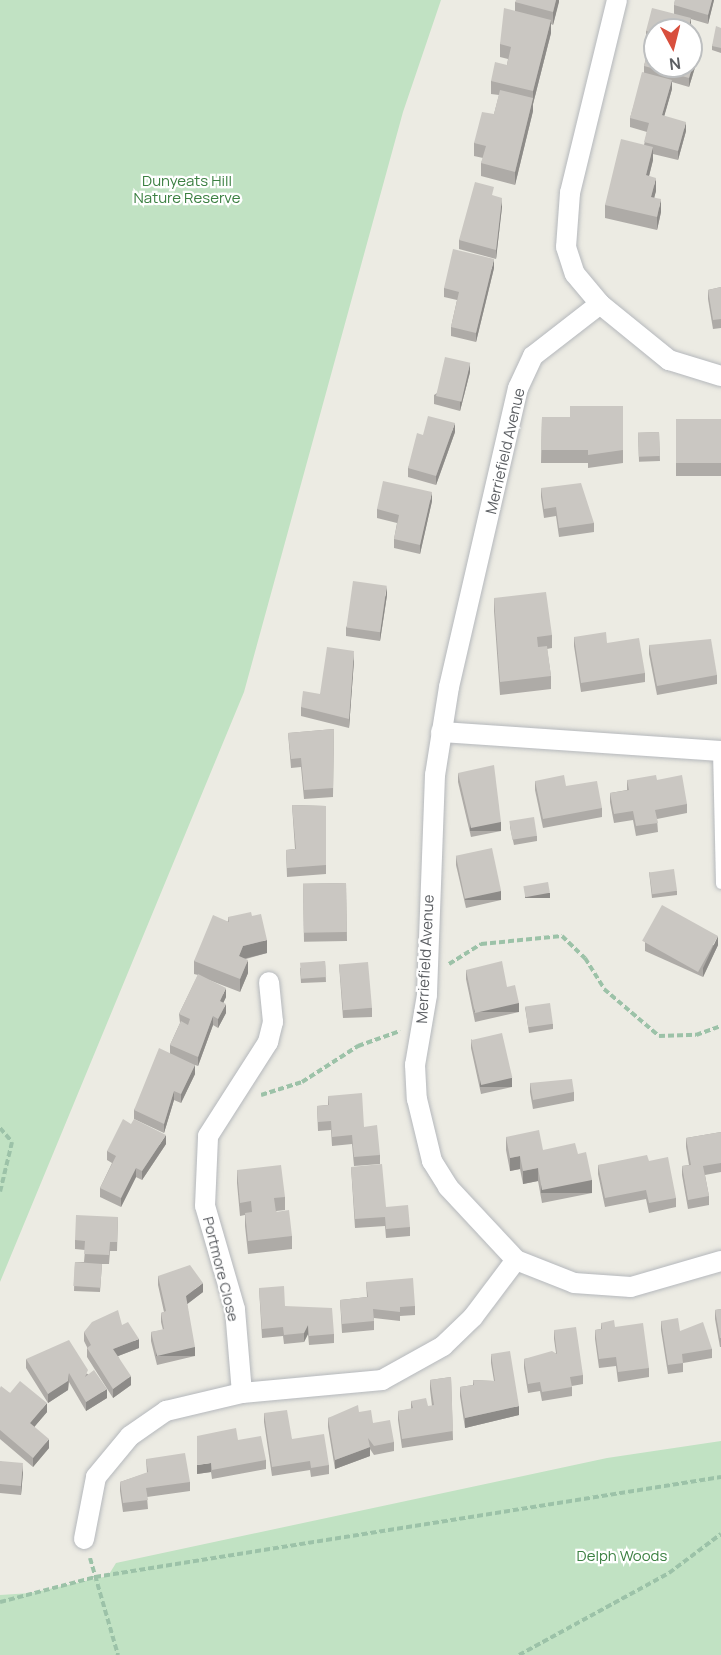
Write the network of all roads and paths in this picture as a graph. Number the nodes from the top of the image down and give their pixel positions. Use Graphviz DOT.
graph roads {
  1 [pos="617,0"];
  2 [pos="600,304"];
  3 [pos="721,376"];
  4 [pos="441,732"];
  5 [pos="719,751"];
  6 [pos="721,884"];
  7 [pos="426,976"];
  8 [pos="269,982"];
  9 [pos="721,1026"];
  10 [pos="422,1030"];
  11 [pos="225,1106"];
  12 [pos="0,1128"];
  13 [pos="0,1192"];
  14 [pos="516,1260"];
  15 [pos="721,1262"];
  16 [pos="242,1393"];
  17 [pos="721,1477"];
  18 [pos="721,1534"];
  19 [pos="84,1539"];
  20 [pos="95,1577"];
  21 [pos="0,1602"];
  22 [pos="118,1655"];
  23 [pos="519,1655"];
  1 -- 2 [label="street"];
  2 -- 3 [label="street"];
  2 -- 4 [label="street, Merriefield Avenue"];
  4 -- 5 [label="street"];
  4 -- 7 [label="street, Merriefield Avenue"];
  5 -- 6 [label="lane"];
  7 -- 9 [label="path"];
  7 -- 10 [label="street, Merriefield Avenue"];
  8 -- 11 [label="street, Portmore Close"];
  10 -- 11 [label="path"];
  10 -- 14 [label="street, Merriefield Avenue"];
  11 -- 16 [label="street, Portmore Close"];
  12 -- 13 [label="path"];
  14 -- 15 [label="street"];
  14 -- 16 [label="street"];
  16 -- 19 [label="street"];
  17 -- 20 [label="path"];
  18 -- 23 [label="path"];
  19 -- 20 [label="path"];
  20 -- 21 [label="path"];
  20 -- 22 [label="path"];
}
